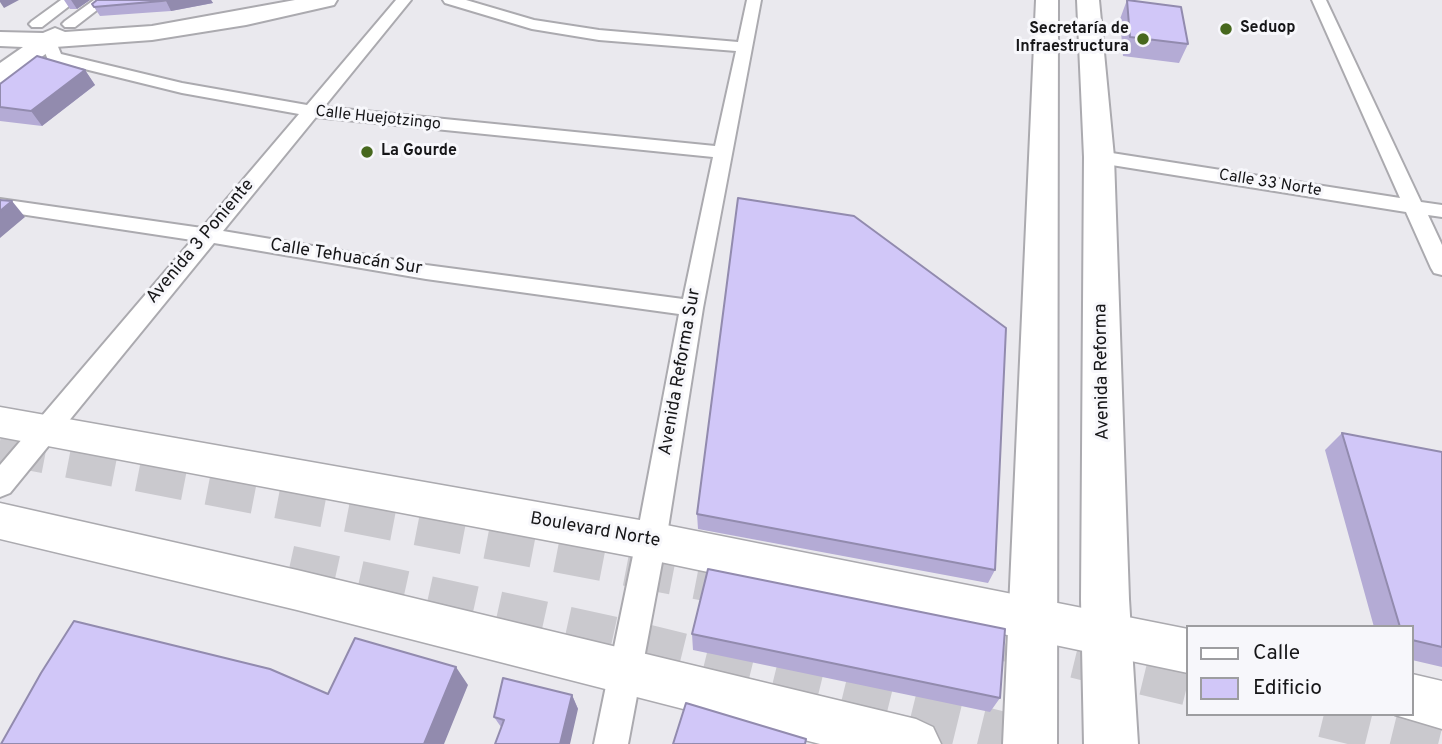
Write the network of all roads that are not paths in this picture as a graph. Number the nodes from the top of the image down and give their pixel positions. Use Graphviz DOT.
graph roads {
  1 [pos="103,0"];
  2 [pos="280,0"];
  3 [pos="326,0"];
  4 [pos="404,0"];
  5 [pos="450,0"];
  6 [pos="754,0"];
  7 [pos="1047,0"];
  8 [pos="1088,0"];
  9 [pos="1319,0"];
  10 [pos="70,12"];
  11 [pos="43,32"];
  12 [pos="4,38"];
  13 [pos="745,47"];
  14 [pos="1047,70"];
  15 [pos="0,75"];
  16 [pos="1093,76"];
  17 [pos="309,111"];
  18 [pos="725,153"];
  19 [pos="1099,157"];
  20 [pos="0,205"];
  21 [pos="1413,207"];
  22 [pos="1442,211"];
  23 [pos="206,235"];
  24 [pos="1442,268"];
  25 [pos="692,308"];
  26 [pos="0,422"];
  27 [pos="45,430"];
  28 [pos="0,485"];
  29 [pos="0,521"];
  30 [pos="651,541"];
  31 [pos="1031,619"];
  32 [pos="1106,634"];
  33 [pos="1186,651"];
  34 [pos="626,672"];
  35 [pos="1414,698"];
  36 [pos="1442,705"];
  37 [pos="611,744"];
  38 [pos="916,744"];
  39 [pos="1030,744"];
  40 [pos="1111,744"];
  1 -- 10 [label="street"];
  2 -- 10 [label="main road"];
  3 -- 11 [label="main road"];
  4 -- 17 [label="street, Avenida 3 Poniente"];
  5 -- 13 [label="street"];
  6 -- 13 [label="street, Avenida Reforma Sur"];
  7 -- 14 [label="main road"];
  8 -- 16 [label="main road, Avenida Reforma"];
  9 -- 21 [label="street"];
  10 -- 11 [label="main road"];
  11 -- 12 [label="main road"];
  11 -- 15 [label="main road"];
  11 -- 17 [label="street, Calle Huejotzingo"];
  13 -- 18 [label="street, Avenida Reforma Sur"];
  14 -- 16 [label="main road"];
  14 -- 31 [label="main road"];
  16 -- 19 [label="main road, Avenida Reforma"];
  17 -- 18 [label="street, Calle Huejotzingo"];
  17 -- 23 [label="street, Avenida 3 Poniente"];
  18 -- 25 [label="street, Avenida Reforma Sur"];
  19 -- 21 [label="street, Calle 33 Norte"];
  19 -- 32 [label="main road, Avenida Reforma"];
  20 -- 23 [label="street, Calle Tehuacán Sur"];
  21 -- 22 [label="street, Calle 33 Norte"];
  21 -- 24 [label="street"];
  23 -- 25 [label="street, Calle Tehuacán Sur"];
  23 -- 27 [label="street, Avenida 3 Poniente"];
  25 -- 30 [label="street, Avenida Reforma Sur"];
  26 -- 27 [label="main road, Boulevard Norte"];
  27 -- 28 [label="street, Avenida 3 Poniente"];
  27 -- 30 [label="main road, Boulevard Norte"];
  29 -- 34 [label="main road"];
  30 -- 31 [label="main road, Boulevard Norte"];
  30 -- 34 [label="street, Avenida Reforma Sur"];
  31 -- 32 [label="main road, Boulevard Norte"];
  31 -- 39 [label="main road"];
  32 -- 33 [label="main road, Boulevard Norte"];
  32 -- 40 [label="main road, Avenida Reforma"];
  34 -- 37 [label="street, Avenida Reforma Sur"];
  34 -- 38 [label="main road"];
  35 -- 36 [label="main road"];
}
